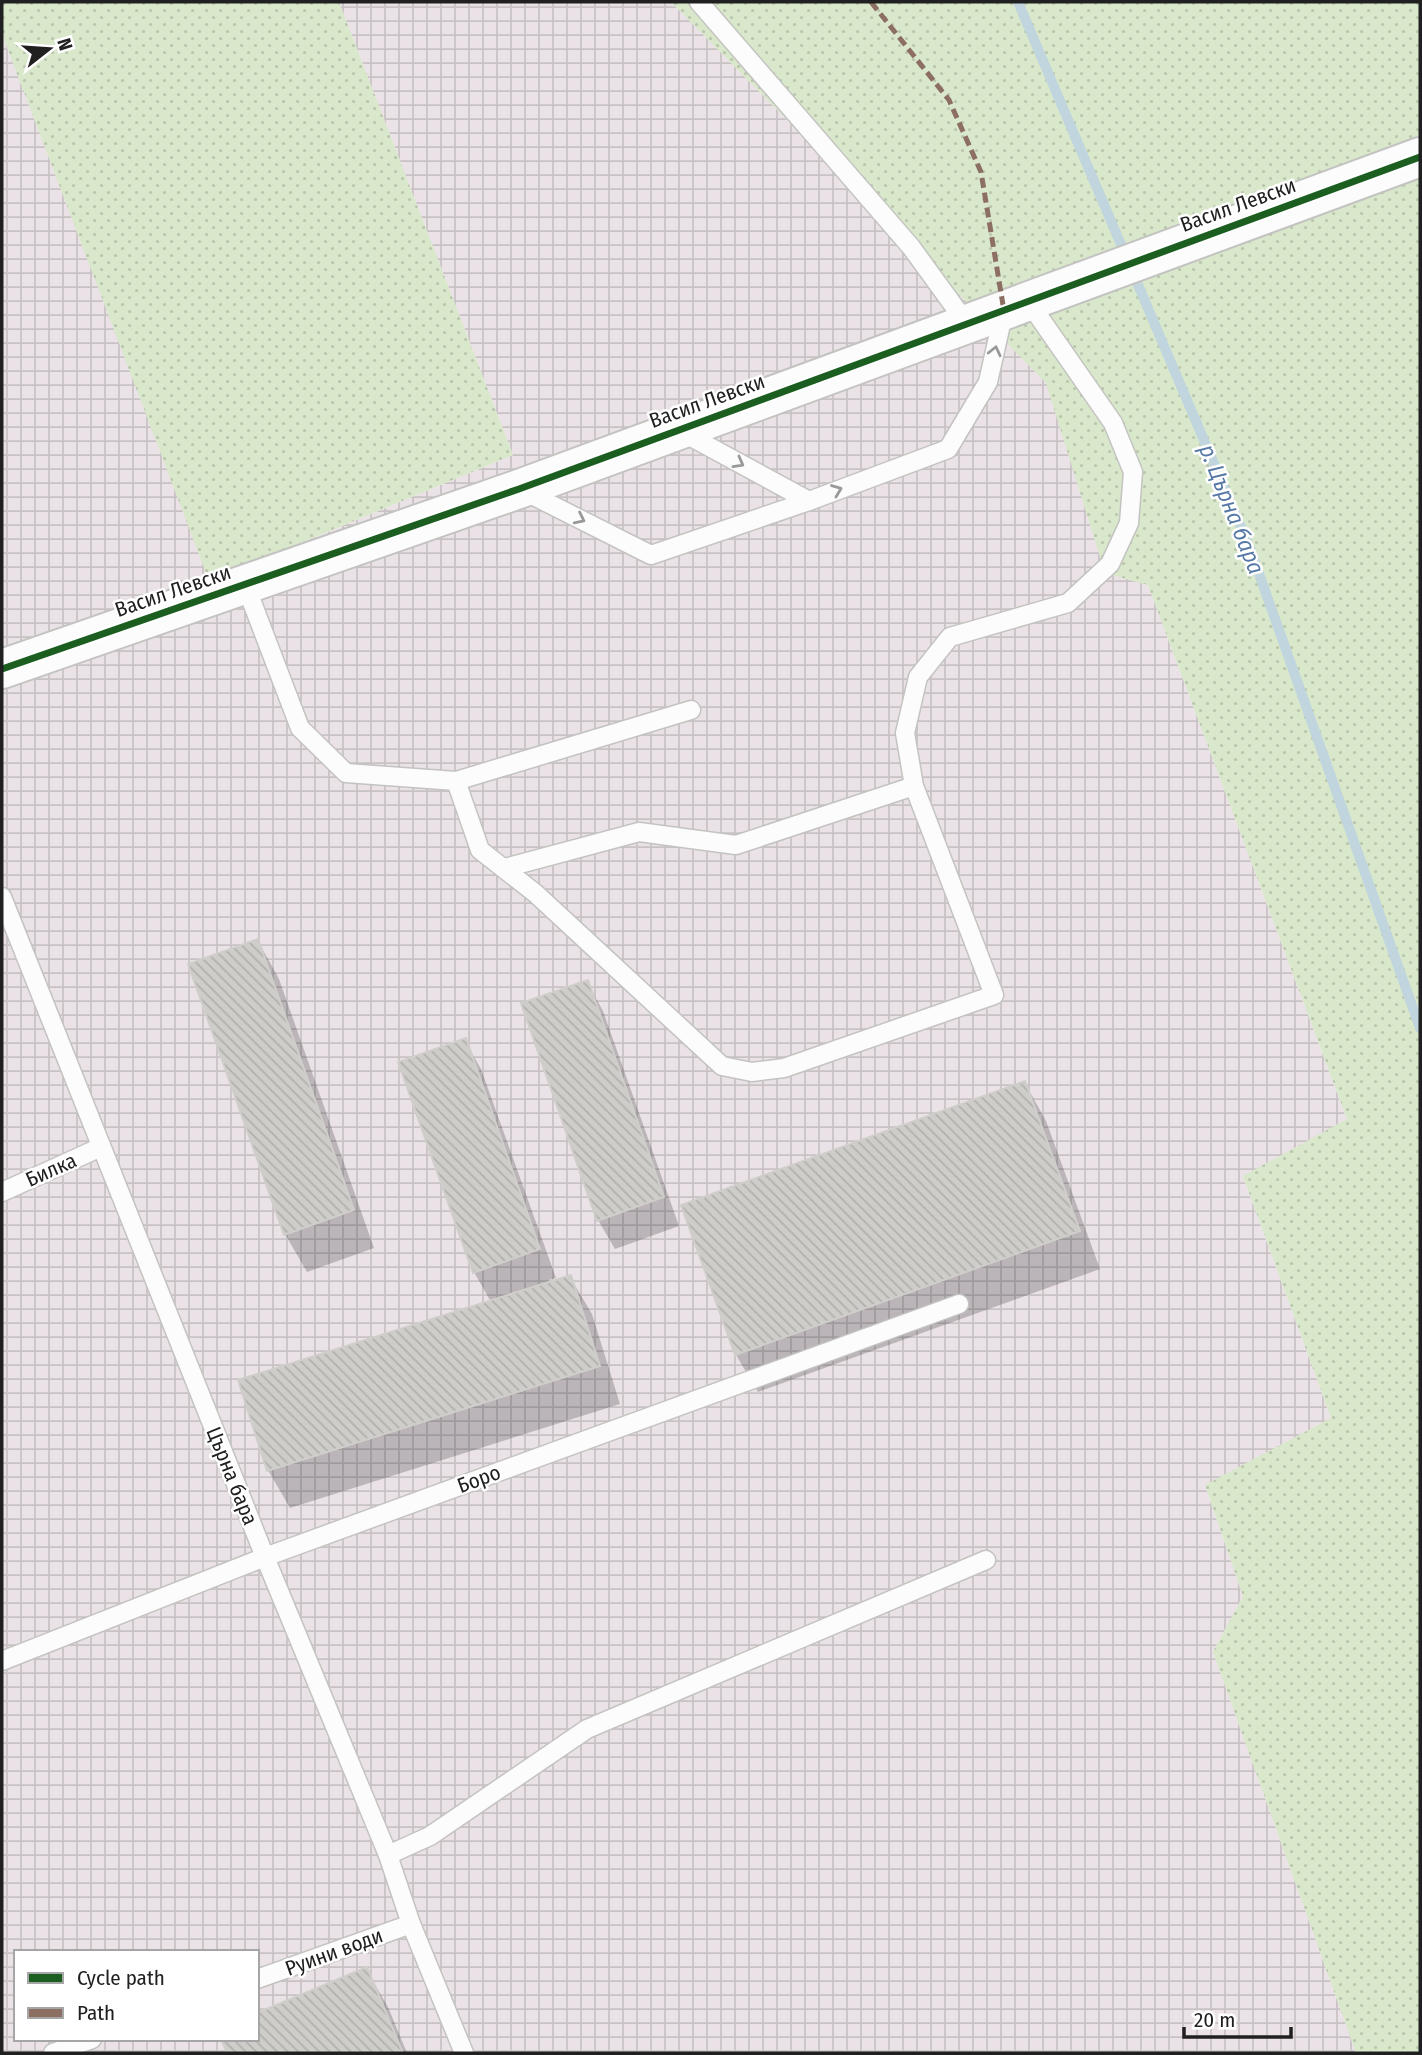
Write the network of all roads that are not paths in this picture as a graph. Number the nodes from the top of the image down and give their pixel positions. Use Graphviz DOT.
graph roads {
  1 [pos="699,2"];
  2 [pos="1420,157"];
  3 [pos="1031,300"];
  4 [pos="967,324"];
  5 [pos="679,430"];
  6 [pos="519,489"];
  7 [pos="809,501"];
  8 [pos="246,584"];
  9 [pos="2,669"];
  10 [pos="691,710"];
  11 [pos="456,782"];
  12 [pos="914,786"];
  13 [pos="505,868"];
  14 [pos="2,897"];
  15 [pos="101,1147"];
  16 [pos="2,1192"];
  17 [pos="959,1304"];
  18 [pos="265,1557"];
  19 [pos="986,1560"];
  20 [pos="2,1661"];
  21 [pos="388,1855"];
  22 [pos="411,1924"];
  23 [pos="259,1978"];
  24 [pos="86,2041"];
  25 [pos="53,2053"];
  26 [pos="464,2053"];
  1 -- 4 [label="lane"];
  2 -- 3 [label="street, Васил Левски"];
  3 -- 4 [label="street, Васил Левски"];
  7 -- 3 [label="lane, one-way"];
  3 -- 12 [label="lane"];
  4 -- 5 [label="street, Васил Левски"];
  5 -- 6 [label="street, Васил Левски"];
  5 -- 7 [label="lane, one-way"];
  6 -- 7 [label="lane, one-way"];
  6 -- 8 [label="street, Васил Левски"];
  8 -- 9 [label="street, Васил Левски"];
  8 -- 11 [label="lane"];
  10 -- 11 [label="lane"];
  11 -- 13 [label="lane"];
  12 -- 13 [label="lane"];
  12 -- 13 [label="lane"];
  14 -- 15 [label="lane, Църна бара"];
  15 -- 16 [label="lane, Билка"];
  15 -- 18 [label="lane, Църна бара"];
  17 -- 18 [label="lane, Боро"];
  18 -- 20 [label="lane, Боро"];
  18 -- 21 [label="lane, Църна бара"];
  19 -- 21 [label="lane"];
  21 -- 22 [label="lane, Църна бара"];
  22 -- 23 [label="lane, Руини води"];
  22 -- 26 [label="lane, Църна бара"];
  24 -- 25 [label="lane"];
}
